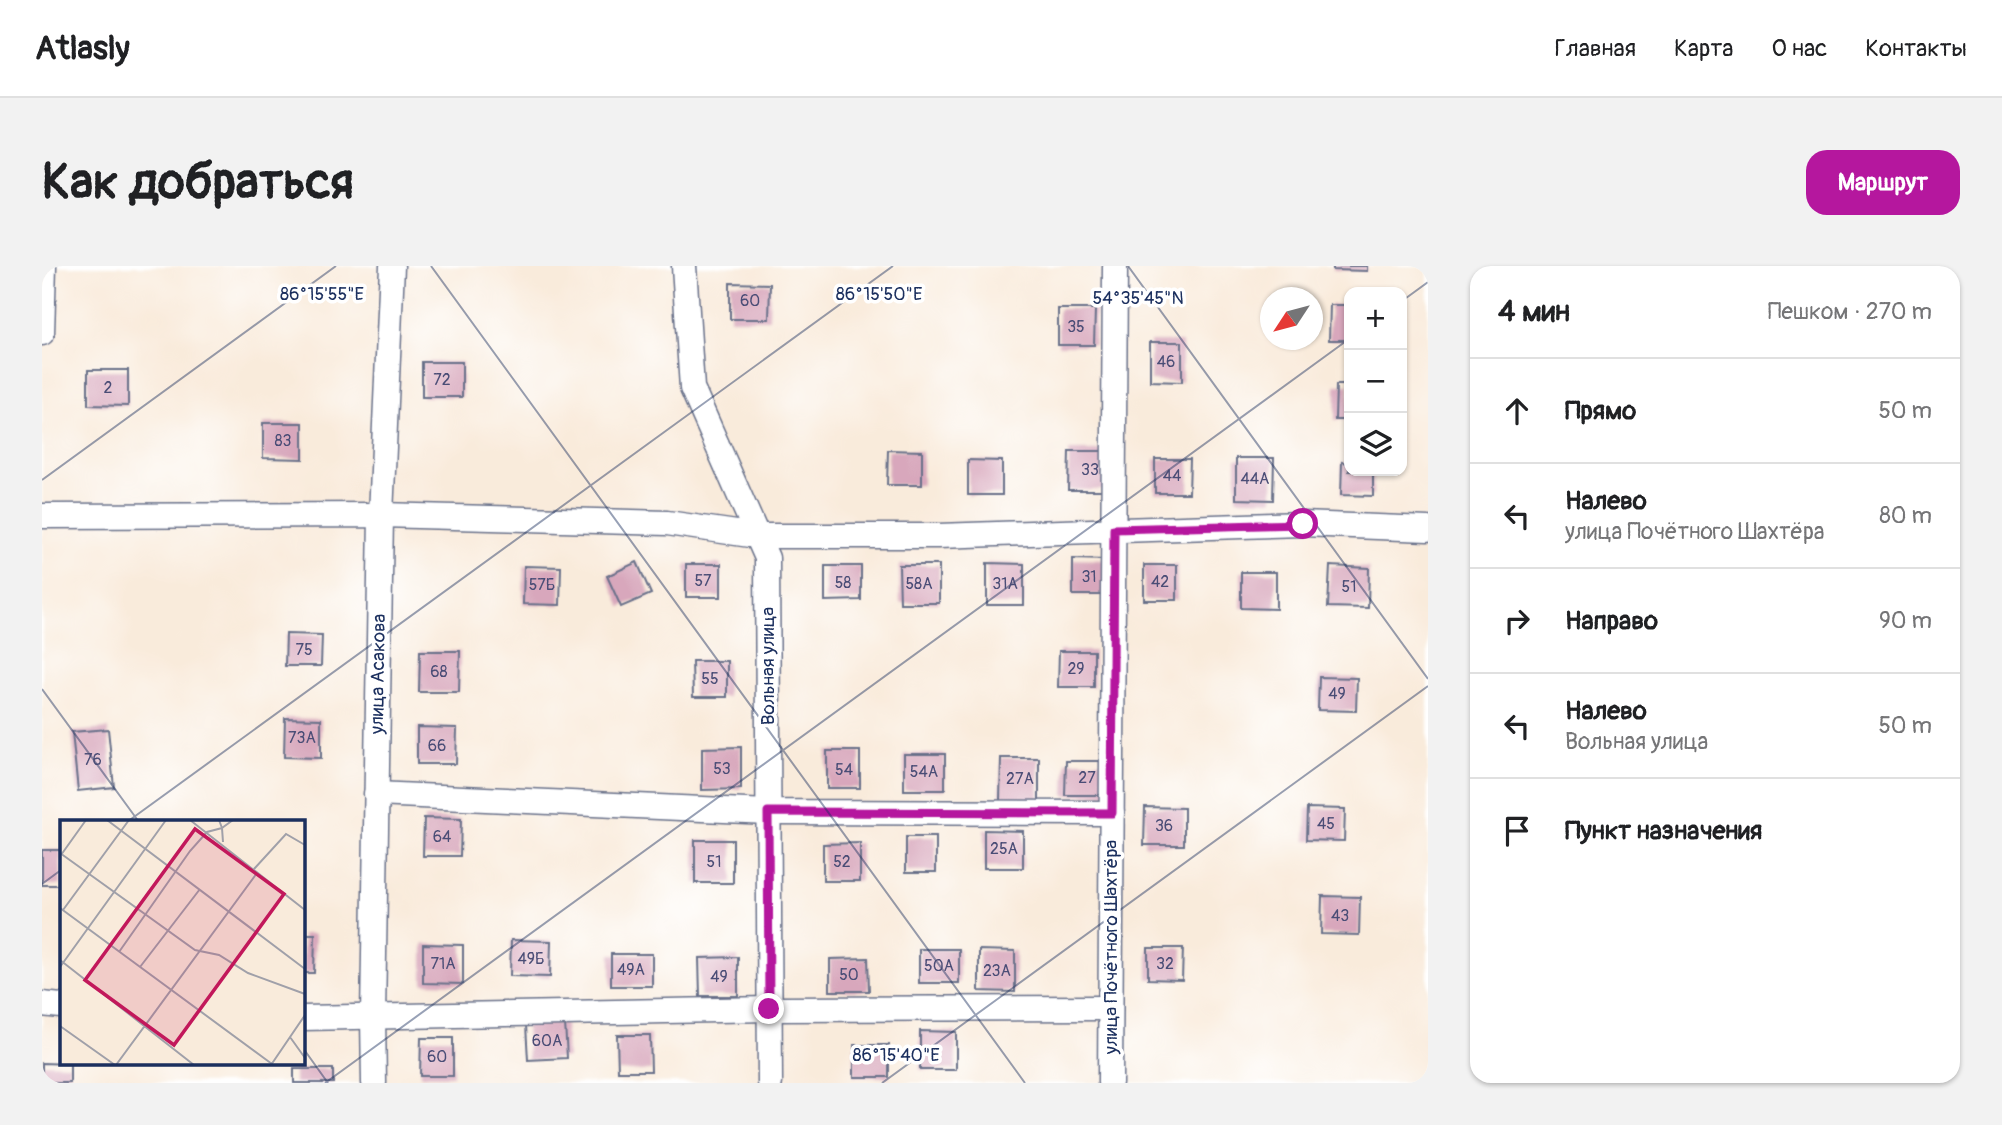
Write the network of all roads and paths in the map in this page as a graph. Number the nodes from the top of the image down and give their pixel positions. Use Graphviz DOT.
graph roads {
  1 [pos="44,266"];
  2 [pos="392,266"];
  3 [pos="684,266"];
  4 [pos="1115,266"];
  5 [pos="42,333"];
  6 [pos="381,515"];
  7 [pos="42,516"];
  8 [pos="1114,529"];
  9 [pos="1428,529"];
  10 [pos="757,536"];
  11 [pos="376,794"];
  12 [pos="768,812"];
  13 [pos="1112,813"];
  14 [pos="42,1004"];
  15 [pos="60,1006"];
  16 [pos="1110,1007"];
  17 [pos="769,1009"];
  18 [pos="373,1017"];
  19 [pos="304,1018"];
  20 [pos="374,1083"];
  21 [pos="769,1083"];
  22 [pos="1110,1083"];
  1 -- 5 [label="street"];
  2 -- 6 [label="street, улица Асакова"];
  3 -- 10 [label="street, Вольная улица"];
  4 -- 8 [label="street, улица Почётного Шахтёра"];
  6 -- 7 [label="street"];
  6 -- 10 [label="street"];
  6 -- 11 [label="street, улица Асакова"];
  8 -- 9 [label="street"];
  8 -- 10 [label="street"];
  8 -- 13 [label="street, улица Почётного Шахтёра"];
  10 -- 12 [label="street, Вольная улица"];
  11 -- 12 [label="street"];
  11 -- 18 [label="street, улица Асакова"];
  12 -- 13 [label="street"];
  12 -- 17 [label="street, Вольная улица"];
  13 -- 16 [label="street, улица Почётного Шахтёра"];
  14 -- 15 [label="street"];
  16 -- 17 [label="street"];
  16 -- 22 [label="street, улица Почётного Шахтёра"];
  17 -- 18 [label="street"];
  17 -- 21 [label="street, Вольная улица"];
  18 -- 19 [label="street"];
  18 -- 20 [label="street, улица Асакова"];
}
